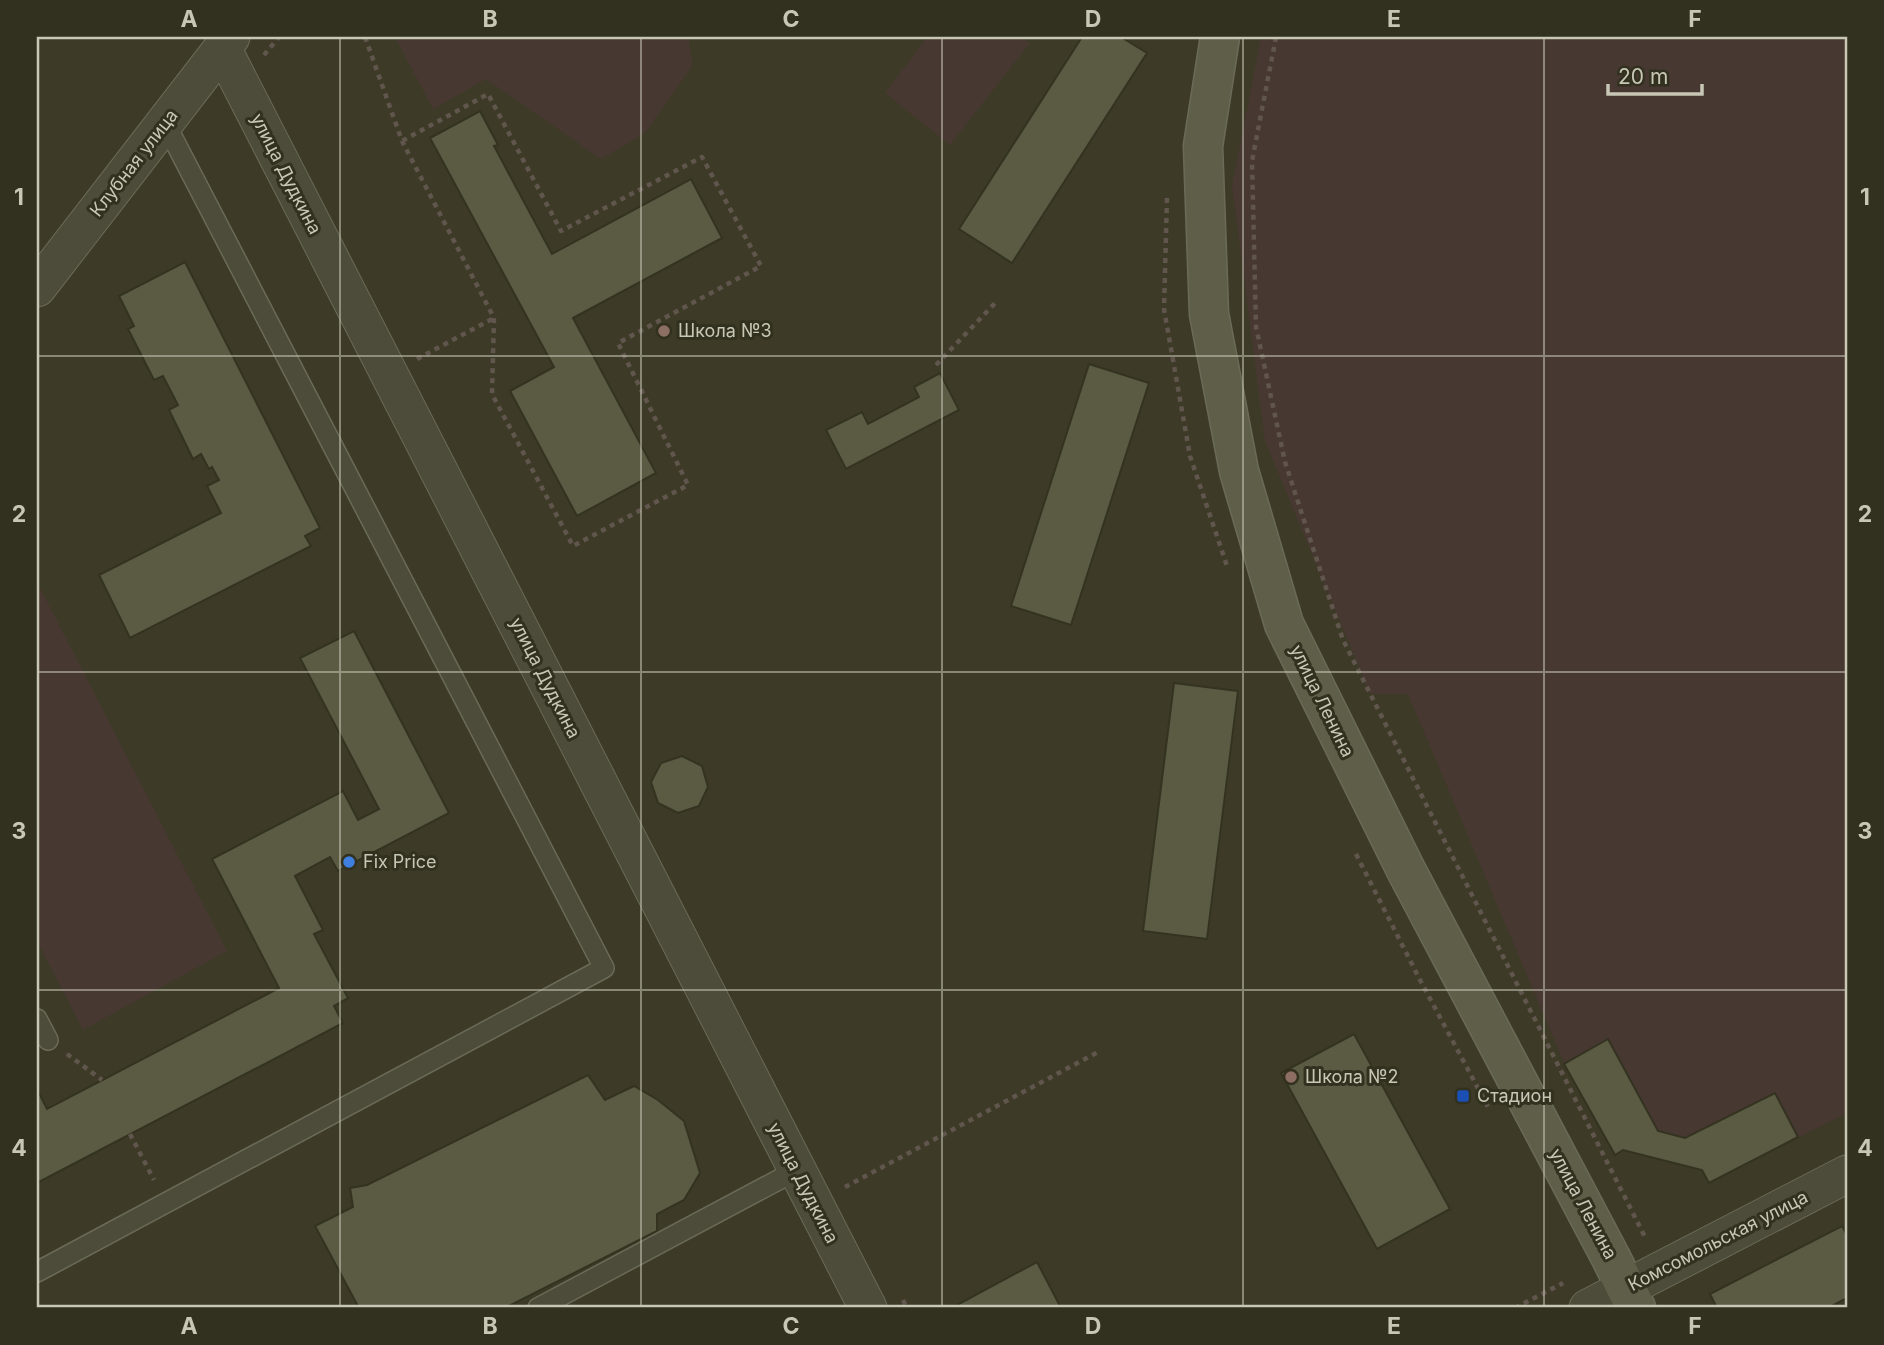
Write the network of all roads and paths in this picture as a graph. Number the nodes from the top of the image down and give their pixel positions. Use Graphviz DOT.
graph roads {
  1 [pos="365,37"];
  2 [pos="1220,37"];
  3 [pos="1276,37"];
  4 [pos="226,42"];
  5 [pos="165,123"];
  6 [pos="402,141"];
  7 [pos="37,288"];
  8 [pos="997,301"];
  9 [pos="494,318"];
  10 [pos="410,363"];
  11 [pos="936,365"];
  12 [pos="37,1019"];
  13 [pos="48,1040"];
  14 [pos="1100,1051"];
  15 [pos="102,1080"];
  16 [pos="130,1134"];
  17 [pos="797,1170"];
  18 [pos="1847,1174"];
  19 [pos="844,1188"];
  20 [pos="166,1203"];
  21 [pos="1662,1270"];
  22 [pos="37,1272"];
  23 [pos="1631,1298"];
  24 [pos="538,1308"];
  25 [pos="868,1308"];
  26 [pos="1588,1308"];
  1 -- 6 [label="path"];
  2 -- 23 [label="street, улица Ленина"];
  3 -- 21 [label="path"];
  4 -- 5 [label="street, Клубная улица"];
  4 -- 17 [label="street, улица Дудкина"];
  5 -- 7 [label="street, Клубная улица"];
  5 -- 20 [label="lane"];
  6 -- 9 [label="path"];
  6 -- 9 [label="path"];
  8 -- 11 [label="path"];
  9 -- 10 [label="path"];
  12 -- 13 [label="lane"];
  13 -- 15 [label="path"];
  14 -- 19 [label="path"];
  16 -- 20 [label="path"];
  17 -- 24 [label="lane"];
  17 -- 25 [label="street, улица Дудкина"];
  18 -- 21 [label="street, Комсомольская улица"];
  20 -- 22 [label="lane"];
  21 -- 23 [label="street, Комсомольская улица"];
  23 -- 26 [label="street, Комсомольская улица"];
}
